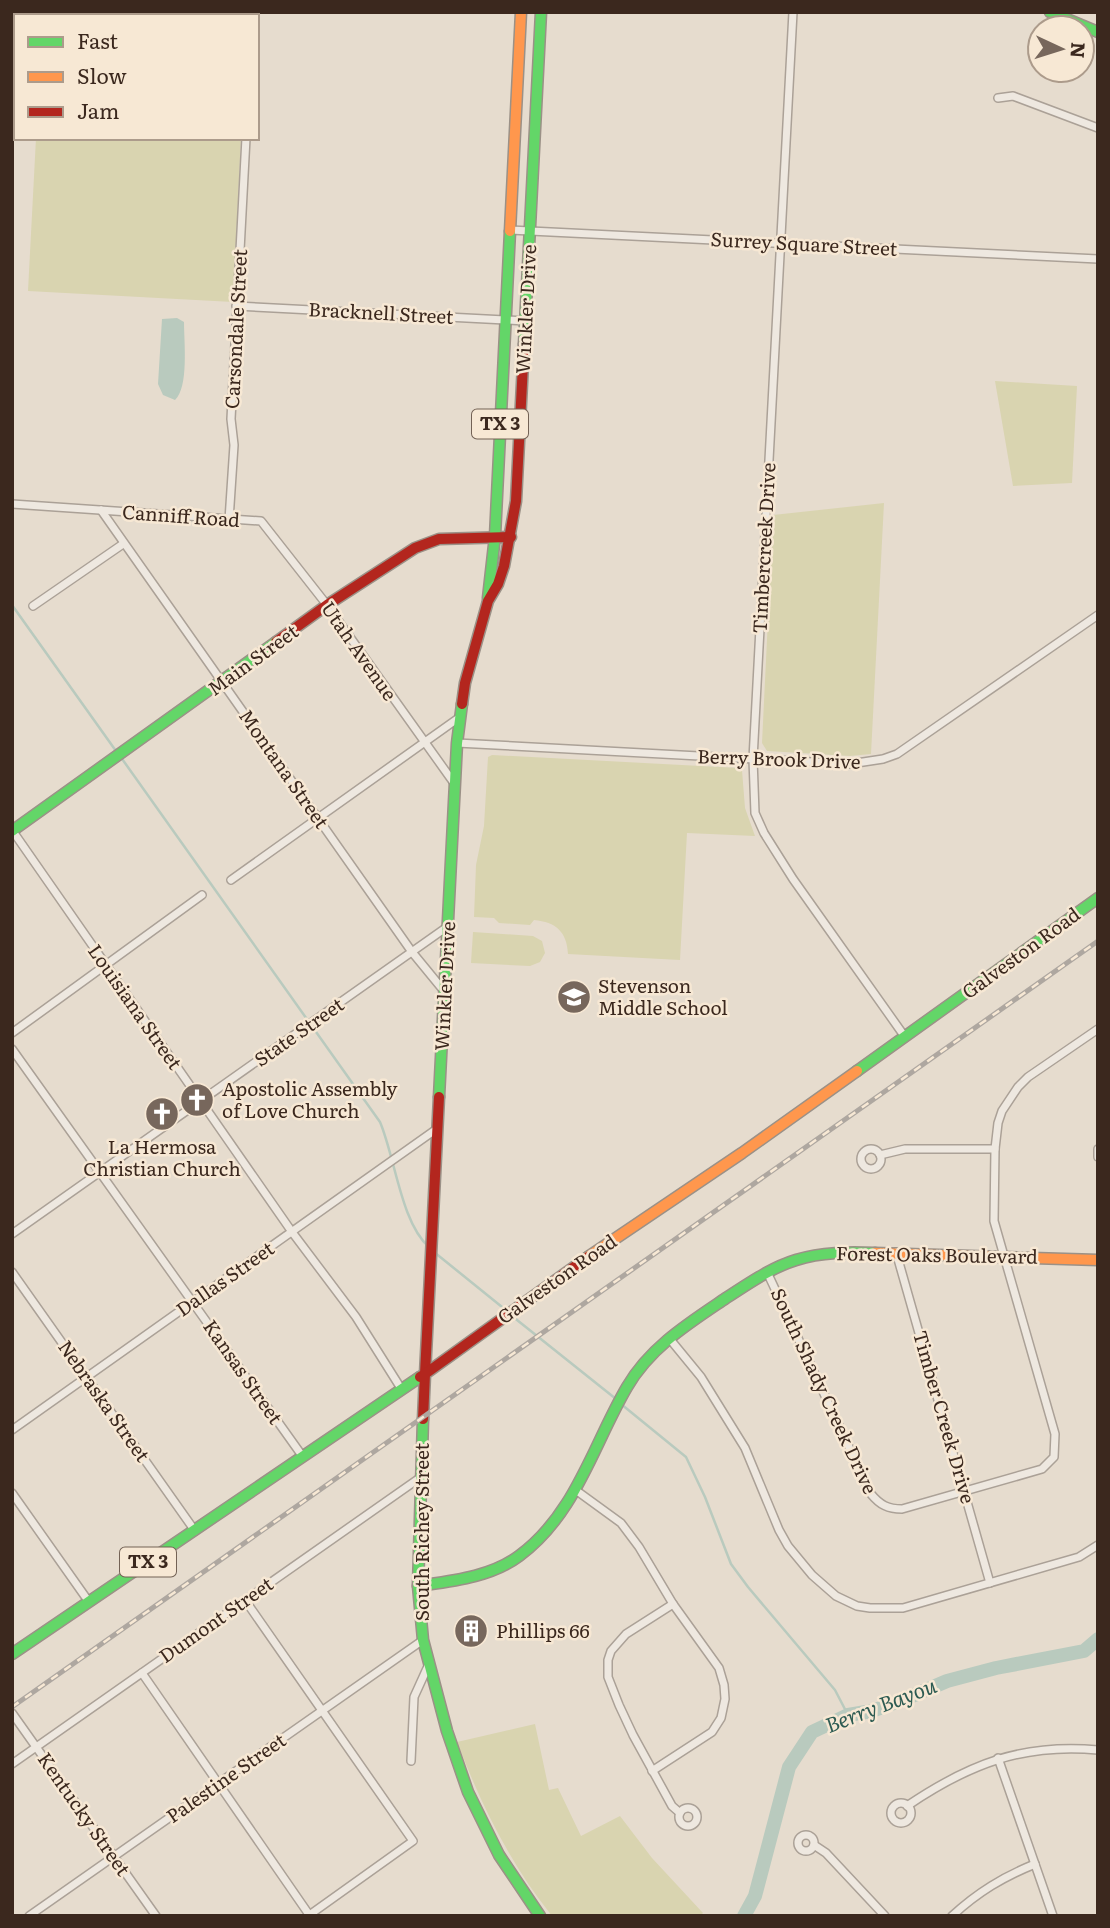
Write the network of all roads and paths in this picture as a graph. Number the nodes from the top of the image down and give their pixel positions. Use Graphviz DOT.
graph roads {
  1 [pos="521,12"];
  2 [pos="541,12"];
  3 [pos="793,12"];
  4 [pos="1050,12"];
  5 [pos="1098,32"];
  6 [pos="998,98"];
  7 [pos="1098,128"];
  8 [pos="514,136"];
  9 [pos="534,137"];
  10 [pos="246,140"];
  11 [pos="510,230"];
  12 [pos="530,231"];
  13 [pos="780,242"];
  14 [pos="1098,259"];
  15 [pos="236,306"];
  16 [pos="506,320"];
  17 [pos="525,321"];
  18 [pos="12,504"];
  19 [pos="101,510"];
  20 [pos="229,520"];
  21 [pos="261,521"];
  22 [pos="495,536"];
  23 [pos="511,537"];
  24 [pos="123,544"];
  25 [pos="488,601"];
  26 [pos="33,606"];
  27 [pos="327,606"];
  28 [pos="1098,615"];
  29 [pos="223,682"];
  30 [pos="460,717"];
  31 [pos="424,743"];
  32 [pos="457,743"];
  33 [pos="752,759"];
  34 [pos="454,783"];
  35 [pos="318,817"];
  36 [pos="12,830"];
  37 [pos="231,880"];
  38 [pos="202,895"];
  39 [pos="1098,898"];
  40 [pos="448,927"];
  41 [pos="412,952"];
  42 [pos="107,966"];
  43 [pos="445,992"];
  44 [pos="1098,1029"];
  45 [pos="12,1033"];
  46 [pos="905,1037"];
  47 [pos="12,1049"];
  48 [pos="201,1101"];
  49 [pos="438,1128"];
  50 [pos="995,1149"];
  51 [pos="1098,1149"];
  52 [pos="880,1155"];
  53 [pos="1098,1157"];
  54 [pos="100,1172"];
  55 [pos="292,1232"];
  56 [pos="12,1234"];
  57 [pos="896,1252"];
  58 [pos="1003,1255"];
  59 [pos="1098,1260"];
  60 [pos="12,1272"];
  61 [pos="767,1272"];
  62 [pos="193,1302"];
  63 [pos="669,1338"];
  64 [pos="425,1374"];
  65 [pos="86,1377"];
  66 [pos="402,1390"];
  67 [pos="12,1430"];
  68 [pos="303,1457"];
  69 [pos="421,1477"];
  70 [pos="577,1491"];
  71 [pos="965,1491"];
  72 [pos="12,1493"];
  73 [pos="195,1531"];
  74 [pos="1098,1545"];
  75 [pos="990,1583"];
  76 [pos="418,1586"];
  77 [pos="245,1600"];
  78 [pos="89,1602"];
  79 [pos="673,1604"];
  80 [pos="423,1640"];
  81 [pos="12,1654"];
  82 [pos="429,1664"];
  83 [pos="142,1673"];
  84 [pos="322,1710"];
  85 [pos="12,1713"];
  86 [pos="36,1747"];
  87 [pos="1098,1750"];
  88 [pos="998,1758"];
  89 [pos="411,1761"];
  90 [pos="12,1764"];
  91 [pos="652,1771"];
  92 [pos="218,1783"];
  93 [pos="907,1805"];
  94 [pos="680,1813"];
  95 [pos="814,1845"];
  96 [pos="114,1856"];
  97 [pos="1035,1864"];
  98 [pos="309,1915"];
  99 [pos="29,1916"];
  100 [pos="156,1916"];
  101 [pos="540,1916"];
  102 [pos="885,1916"];
  103 [pos="952,1916"];
  104 [pos="1053,1916"];
  1 -- 8 [label="main road, Winkler Drive / TX 3"];
  2 -- 9 [label="main road, Winkler Drive / TX 3"];
  3 -- 13 [label="street, Timbercreek Drive"];
  4 -- 5 [label="main road"];
  6 -- 7 [label="street"];
  8 -- 9 [label="main road"];
  8 -- 11 [label="main road, Winkler Drive / TX 3"];
  9 -- 12 [label="main road, Winkler Drive / TX 3"];
  10 -- 15 [label="street, Carsondale Street"];
  11 -- 12 [label="street, Surrey Square Street"];
  11 -- 16 [label="main road, Winkler Drive / TX 3"];
  12 -- 13 [label="street, Surrey Square Street"];
  12 -- 17 [label="main road, Winkler Drive / TX 3"];
  13 -- 14 [label="street, Surrey Square Street"];
  13 -- 33 [label="street, Timbercreek Drive"];
  15 -- 16 [label="street, Bracknell Street"];
  15 -- 20 [label="street, Carsondale Street"];
  16 -- 17 [label="street, Bracknell Street"];
  16 -- 22 [label="main road, Winkler Drive / TX 3"];
  17 -- 23 [label="main road, Winkler Drive / TX 3"];
  18 -- 19 [label="street, Canniff Road"];
  19 -- 20 [label="street, Canniff Road"];
  19 -- 24 [label="street, Montana Street"];
  20 -- 21 [label="street, Canniff Road"];
  21 -- 27 [label="street, Utah Avenue"];
  22 -- 23 [label="main road, Main Street"];
  22 -- 25 [label="main road, Winkler Drive / TX 3"];
  22 -- 27 [label="main road, Main Street"];
  23 -- 25 [label="main road, Winkler Drive / TX 3"];
  24 -- 26 [label="street"];
  24 -- 29 [label="street, Montana Street"];
  25 -- 30 [label="main road, Winkler Drive / TX 3"];
  27 -- 29 [label="main road, Main Street"];
  27 -- 31 [label="street, Utah Avenue"];
  28 -- 33 [label="street, Berry Brook Drive"];
  29 -- 35 [label="street, Montana Street"];
  29 -- 36 [label="main road, Main Street"];
  30 -- 31 [label="street"];
  30 -- 32 [label="main road, Winkler Drive / TX 3"];
  31 -- 34 [label="street, Utah Avenue"];
  31 -- 35 [label="street"];
  32 -- 33 [label="street, Berry Brook Drive"];
  32 -- 34 [label="main road, Winkler Drive / TX 3"];
  33 -- 46 [label="street, Timbercreek Drive"];
  34 -- 40 [label="main road, Winkler Drive / TX 3"];
  35 -- 37 [label="street"];
  35 -- 41 [label="street, Montana Street"];
  36 -- 42 [label="street, Louisiana Street"];
  38 -- 42 [label="street"];
  39 -- 46 [label="main road, Galveston Road"];
  40 -- 41 [label="street, State Street"];
  40 -- 43 [label="main road, Winkler Drive / TX 3"];
  41 -- 43 [label="street, Montana Street"];
  41 -- 48 [label="street, State Street"];
  42 -- 45 [label="street"];
  42 -- 48 [label="street, Louisiana Street"];
  43 -- 49 [label="main road, Winkler Drive / TX 3"];
  44 -- 50 [label="street"];
  46 -- 64 [label="main road, Galveston Road"];
  47 -- 54 [label="street, Kansas Street"];
  48 -- 54 [label="street, State Street"];
  48 -- 55 [label="street, Louisiana Street"];
  49 -- 55 [label="street, Dallas Street"];
  49 -- 64 [label="main road, Winkler Drive / TX 3"];
  50 -- 52 [label="street"];
  50 -- 58 [label="street"];
  51 -- 53 [label="street"];
  54 -- 56 [label="street, State Street"];
  54 -- 62 [label="street, Kansas Street"];
  55 -- 62 [label="street, Dallas Street"];
  55 -- 66 [label="street, Louisiana Street"];
  57 -- 58 [label="main road, Forest Oaks Boulevard"];
  57 -- 61 [label="main road, Forest Oaks Boulevard"];
  57 -- 71 [label="street, Timber Creek Drive"];
  58 -- 59 [label="main road, Forest Oaks Boulevard"];
  58 -- 71 [label="street"];
  60 -- 65 [label="street, Nebraska Street"];
  61 -- 63 [label="main road, Forest Oaks Boulevard"];
  61 -- 71 [label="street, South Shady Creek Drive"];
  62 -- 65 [label="street, Dallas Street"];
  62 -- 68 [label="street, Kansas Street"];
  63 -- 70 [label="main road, Forest Oaks Boulevard"];
  63 -- 75 [label="street"];
  64 -- 66 [label="main road, Galveston Road / TX 3"];
  64 -- 69 [label="main road, South Richey Street"];
  65 -- 67 [label="street, Dallas Street"];
  65 -- 73 [label="street, Nebraska Street"];
  66 -- 68 [label="main road, Galveston Road / TX 3"];
  68 -- 73 [label="main road, Galveston Road / TX 3"];
  69 -- 76 [label="main road, South Richey Street"];
  69 -- 77 [label="street, Dumont Street"];
  70 -- 76 [label="main road, Forest Oaks Boulevard"];
  70 -- 79 [label="street"];
  71 -- 75 [label="street, Timber Creek Drive"];
  72 -- 78 [label="street"];
  73 -- 78 [label="main road, Galveston Road / TX 3"];
  74 -- 75 [label="street"];
  76 -- 80 [label="main road, South Richey Street"];
  77 -- 83 [label="street, Dumont Street"];
  77 -- 84 [label="street"];
  78 -- 81 [label="main road, Galveston Road / TX 3"];
  79 -- 91 [label="street"];
  79 -- 91 [label="street"];
  80 -- 82 [label="main road, South Richey Street"];
  80 -- 84 [label="street, Palestine Street"];
  82 -- 89 [label="street"];
  82 -- 101 [label="main road, South Richey Street"];
  83 -- 86 [label="street, Dumont Street"];
  83 -- 92 [label="street"];
  84 -- 92 [label="street, Palestine Street"];
  84 -- 98 [label="street"];
  85 -- 86 [label="street, Kentucky Street"];
  86 -- 90 [label="street, Dumont Street"];
  86 -- 96 [label="street, Kentucky Street"];
  87 -- 88 [label="street"];
  88 -- 93 [label="street"];
  88 -- 97 [label="street"];
  91 -- 94 [label="street"];
  92 -- 96 [label="street, Palestine Street"];
  92 -- 98 [label="street"];
  95 -- 102 [label="street"];
  96 -- 99 [label="street, Palestine Street"];
  96 -- 100 [label="street, Kentucky Street"];
  97 -- 103 [label="street"];
  97 -- 104 [label="street"];
}
